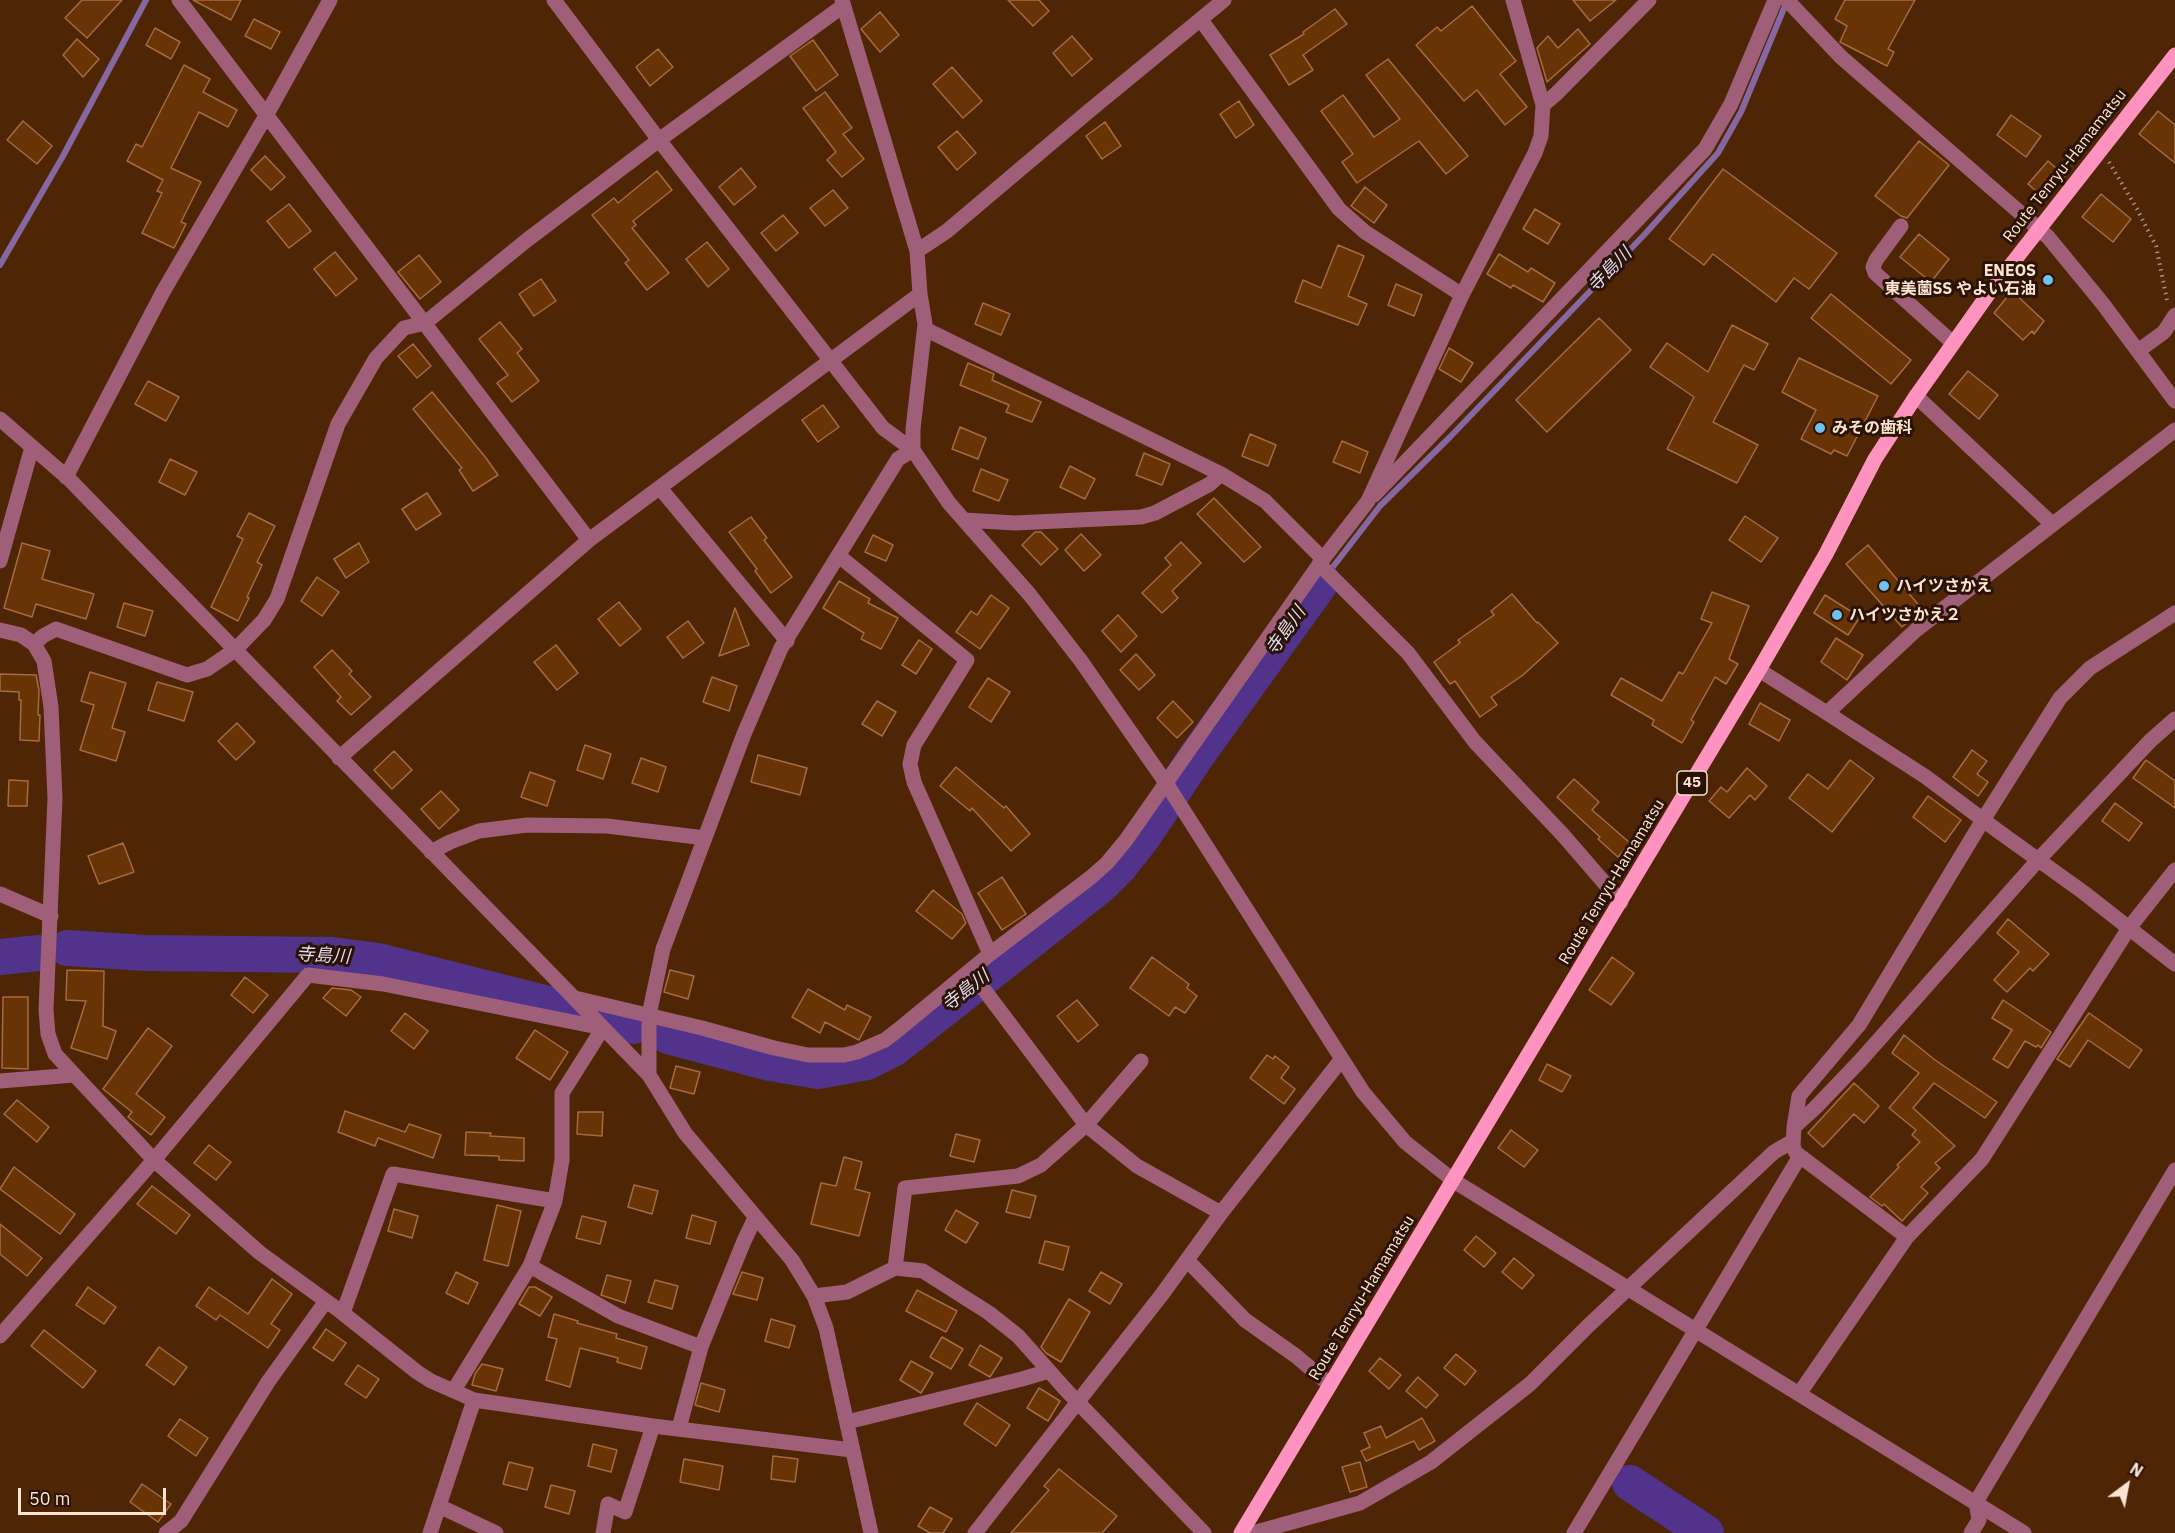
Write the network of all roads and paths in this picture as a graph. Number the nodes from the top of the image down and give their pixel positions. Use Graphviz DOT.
graph roads {
  1 [pos="179,0"];
  2 [pos="330,0"];
  3 [pos="554,0"];
  4 [pos="1224,0"];
  5 [pos="1513,0"];
  6 [pos="1649,0"];
  7 [pos="1784,1"];
  8 [pos="842,3"];
  9 [pos="1201,20"];
  10 [pos="2175,55"];
  11 [pos="1543,105"];
  12 [pos="267,114"];
  13 [pos="660,140"];
  14 [pos="2101,149"];
  15 [pos="1901,226"];
  16 [pos="2039,228"];
  17 [pos="917,252"];
  18 [pos="920,294"];
  19 [pos="1462,296"];
  20 [pos="2173,318"];
  21 [pos="425,323"];
  22 [pos="925,329"];
  23 [pos="1953,343"];
  24 [pos="2138,351"];
  25 [pos="830,361"];
  26 [pos="1916,396"];
  27 [pos="2175,401"];
  28 [pos="0,419"];
  29 [pos="2175,430"];
  30 [pos="32,447"];
  31 [pos="913,450"];
  32 [pos="1221,474"];
  33 [pos="66,477"];
  34 [pos="660,488"];
  35 [pos="1368,501"];
  36 [pos="964,520"];
  37 [pos="2052,524"];
  38 [pos="589,540"];
  39 [pos="839,556"];
  40 [pos="0,561"];
  41 [pos="1325,567"];
  42 [pos="2175,614"];
  43 [pos="0,630"];
  44 [pos="787,641"];
  45 [pos="34,644"];
  46 [pos="235,650"];
  47 [pos="1760,670"];
  48 [pos="1827,713"];
  49 [pos="2175,719"];
  50 [pos="339,758"];
  51 [pos="1169,789"];
  52 [pos="1983,820"];
  53 [pos="705,838"];
  54 [pos="432,852"];
  55 [pos="2039,859"];
  56 [pos="2175,870"];
  57 [pos="0,894"];
  58 [pos="1621,902"];
  59 [pos="51,916"];
  60 [pos="2129,927"];
  61 [pos="990,954"];
  62 [pos="2175,964"];
  63 [pos="975,978"];
  64 [pos="574,998"];
  65 [pos="649,1015"];
  66 [pos="603,1028"];
  67 [pos="1341,1060"];
  68 [pos="1141,1061"];
  69 [pos="74,1075"];
  70 [pos="650,1075"];
  71 [pos="0,1082"];
  72 [pos="1086,1125"];
  73 [pos="1794,1134"];
  74 [pos="1800,1156"];
  75 [pos="154,1160"];
  76 [pos="2175,1170"];
  77 [pos="1454,1181"];
  78 [pos="555,1201"];
  79 [pos="1221,1213"];
  80 [pos="755,1218"];
  81 [pos="1907,1237"];
  82 [pos="1187,1260"];
  83 [pos="530,1266"];
  84 [pos="895,1268"];
  85 [pos="1629,1288"];
  86 [pos="814,1296"];
  87 [pos="326,1301"];
  88 [pos="343,1313"];
  89 [pos="1697,1329"];
  90 [pos="0,1336"];
  91 [pos="701,1347"];
  92 [pos="1049,1371"];
  93 [pos="1330,1385"];
  94 [pos="454,1390"];
  95 [pos="1799,1394"];
  96 [pos="474,1400"];
  97 [pos="1078,1402"];
  98 [pos="847,1422"];
  99 [pos="653,1426"];
  100 [pos="680,1428"];
  101 [pos="852,1450"];
  102 [pos="1976,1502"];
  103 [pos="439,1506"];
  104 [pos="166,1533"];
  105 [pos="430,1533"];
  106 [pos="496,1533"];
  107 [pos="603,1533"];
  108 [pos="872,1533"];
  109 [pos="975,1533"];
  110 [pos="1204,1533"];
  111 [pos="1241,1533"];
  112 [pos="1253,1533"];
  113 [pos="1574,1533"];
  114 [pos="1971,1533"];
  115 [pos="2024,1533"];
  1 -- 12 [label="street"];
  2 -- 12 [label="street"];
  3 -- 13 [label="street"];
  4 -- 9 [label="street"];
  5 -- 11 [label="street"];
  6 -- 11 [label="street"];
  7 -- 16 [label="street"];
  7 -- 35 [label="street"];
  8 -- 13 [label="street"];
  8 -- 17 [label="street"];
  9 -- 17 [label="street"];
  9 -- 19 [label="street"];
  10 -- 14 [label="main road, Route Tenryu-Hamamatsu / 45"];
  11 -- 19 [label="street"];
  12 -- 21 [label="street"];
  12 -- 33 [label="street"];
  13 -- 21 [label="street"];
  13 -- 25 [label="street"];
  14 -- 16 [label="main road, Route Tenryu-Hamamatsu / 45"];
  14 -- 20 [label="path"];
  15 -- 23 [label="street"];
  16 -- 23 [label="main road, Route Tenryu-Hamamatsu / 45"];
  16 -- 24 [label="street"];
  17 -- 18 [label="street"];
  18 -- 22 [label="street"];
  18 -- 25 [label="street"];
  19 -- 35 [label="street"];
  20 -- 24 [label="street"];
  21 -- 38 [label="street"];
  21 -- 46 [label="street"];
  22 -- 31 [label="street"];
  22 -- 32 [label="street"];
  23 -- 26 [label="main road, Route Tenryu-Hamamatsu / 45"];
  24 -- 27 [label="street"];
  25 -- 31 [label="street"];
  25 -- 34 [label="street"];
  26 -- 37 [label="street"];
  26 -- 47 [label="main road, Route Tenryu-Hamamatsu / 45"];
  28 -- 30 [label="street"];
  29 -- 37 [label="street"];
  30 -- 33 [label="street"];
  30 -- 40 [label="street"];
  31 -- 36 [label="street"];
  31 -- 39 [label="street"];
  32 -- 36 [label="street"];
  32 -- 41 [label="street"];
  33 -- 46 [label="street"];
  34 -- 38 [label="street"];
  34 -- 44 [label="street"];
  35 -- 41 [label="street"];
  36 -- 51 [label="street"];
  37 -- 48 [label="street"];
  38 -- 50 [label="street"];
  39 -- 44 [label="street"];
  39 -- 61 [label="street"];
  41 -- 51 [label="street"];
  41 -- 58 [label="street"];
  42 -- 52 [label="street"];
  43 -- 45 [label="street"];
  44 -- 53 [label="street"];
  45 -- 46 [label="street"];
  45 -- 59 [label="street"];
  46 -- 50 [label="street"];
  47 -- 48 [label="street"];
  47 -- 58 [label="main road, Route Tenryu-Hamamatsu / 45"];
  48 -- 52 [label="street"];
  49 -- 55 [label="street"];
  50 -- 54 [label="street"];
  51 -- 61 [label="street"];
  51 -- 67 [label="street"];
  52 -- 55 [label="street"];
  52 -- 73 [label="street"];
  53 -- 54 [label="street"];
  53 -- 65 [label="street"];
  54 -- 64 [label="street"];
  55 -- 60 [label="street"];
  55 -- 73 [label="street"];
  56 -- 60 [label="street"];
  57 -- 59 [label="street"];
  58 -- 77 [label="main road, Route Tenryu-Hamamatsu / 45"];
  59 -- 69 [label="street"];
  60 -- 62 [label="street"];
  60 -- 81 [label="street"];
  61 -- 63 [label="street"];
  63 -- 65 [label="street"];
  63 -- 72 [label="street"];
  64 -- 65 [label="street"];
  64 -- 66 [label="street"];
  65 -- 70 [label="street"];
  66 -- 70 [label="street"];
  66 -- 75 [label="street"];
  66 -- 78 [label="street"];
  67 -- 77 [label="street"];
  67 -- 79 [label="street"];
  68 -- 72 [label="street"];
  69 -- 71 [label="street"];
  69 -- 75 [label="street"];
  70 -- 80 [label="street"];
  72 -- 79 [label="street"];
  72 -- 84 [label="street"];
  73 -- 74 [label="street"];
  73 -- 85 [label="street"];
  74 -- 81 [label="street"];
  74 -- 89 [label="street"];
  75 -- 87 [label="street"];
  75 -- 90 [label="street"];
  76 -- 102 [label="street"];
  77 -- 85 [label="street"];
  77 -- 93 [label="main road, Route Tenryu-Hamamatsu / 45"];
  78 -- 83 [label="street"];
  78 -- 88 [label="street"];
  79 -- 82 [label="street"];
  80 -- 86 [label="street"];
  80 -- 91 [label="street"];
  81 -- 95 [label="street"];
  82 -- 93 [label="street"];
  82 -- 97 [label="street"];
  83 -- 91 [label="street"];
  83 -- 94 [label="street"];
  84 -- 86 [label="street"];
  84 -- 92 [label="street"];
  85 -- 89 [label="street"];
  85 -- 112 [label="street"];
  86 -- 98 [label="street"];
  87 -- 88 [label="street"];
  87 -- 104 [label="street"];
  88 -- 94 [label="street"];
  89 -- 95 [label="street"];
  89 -- 113 [label="street"];
  91 -- 100 [label="street"];
  92 -- 97 [label="street"];
  92 -- 98 [label="street"];
  93 -- 111 [label="main road, Route Tenryu-Hamamatsu / 45"];
  94 -- 96 [label="street"];
  95 -- 102 [label="street"];
  96 -- 99 [label="street"];
  96 -- 103 [label="street"];
  97 -- 109 [label="street"];
  97 -- 110 [label="street"];
  98 -- 101 [label="street"];
  99 -- 100 [label="street"];
  99 -- 107 [label="street"];
  100 -- 101 [label="street"];
  101 -- 108 [label="street"];
  102 -- 114 [label="street"];
  102 -- 115 [label="street"];
  103 -- 105 [label="street"];
  103 -- 106 [label="street"];
}
